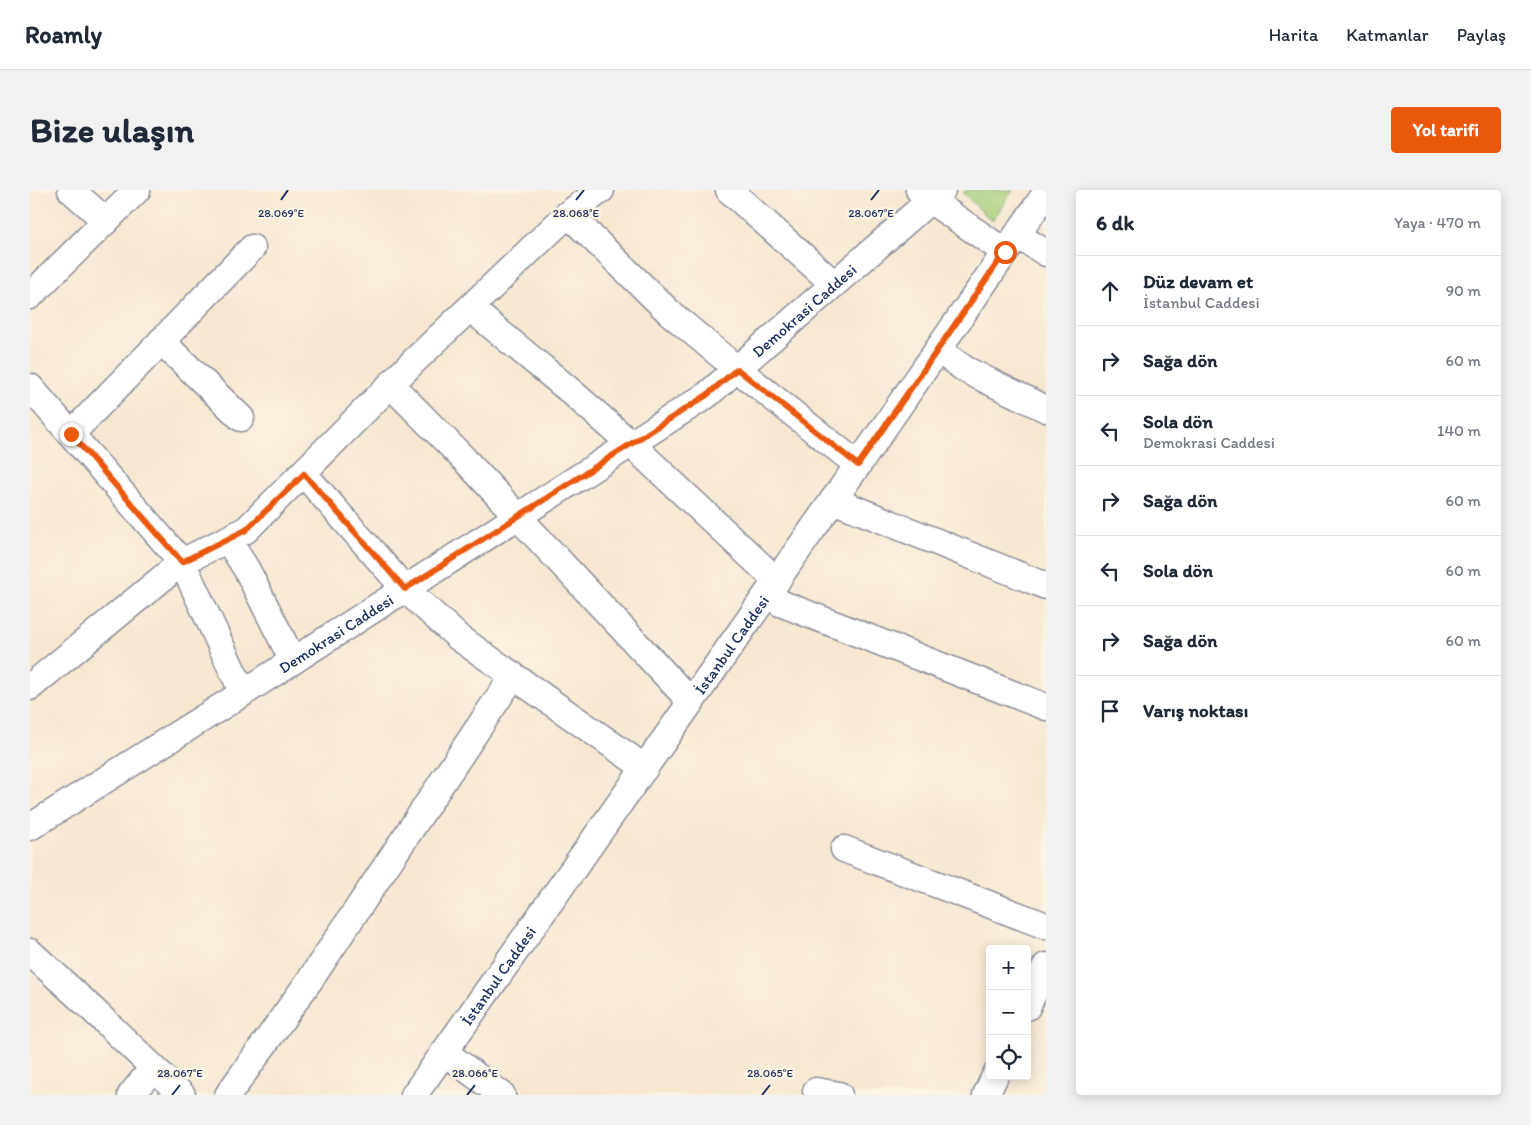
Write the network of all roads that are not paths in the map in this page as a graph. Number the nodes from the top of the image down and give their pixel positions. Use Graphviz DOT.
graph roads {
  1 [pos="71,190"];
  2 [pos="137,190"];
  3 [pos="601,190"];
  4 [pos="729,190"];
  5 [pos="1046,193"];
  6 [pos="931,194"];
  7 [pos="568,214"];
  8 [pos="106,221"];
  9 [pos="1011,244"];
  10 [pos="252,248"];
  11 [pos="1046,253"];
  12 [pos="834,284"];
  13 [pos="30,296"];
  14 [pos="470,308"];
  15 [pos="162,341"];
  16 [pos="938,350"];
  17 [pos="737,369"];
  18 [pos="391,385"];
  19 [pos="30,387"];
  20 [pos="1046,409"];
  21 [pos="241,418"];
  22 [pos="71,434"];
  23 [pos="631,444"];
  24 [pos="858,465"];
  25 [pos="304,474"];
  26 [pos="833,500"];
  27 [pos="517,517"];
  28 [pos="228,540"];
  29 [pos="182,562"];
  30 [pos="1046,586"];
  31 [pos="772,587"];
  32 [pos="405,589"];
  33 [pos="293,661"];
  34 [pos="513,676"];
  35 [pos="30,687"];
  36 [pos="244,693"];
  37 [pos="691,702"];
  38 [pos="1046,707"];
  39 [pos="645,768"];
  40 [pos="30,827"];
  41 [pos="844,849"];
  42 [pos="1046,926"];
  43 [pos="30,952"];
  44 [pos="1046,966"];
  45 [pos="1031,998"];
  46 [pos="444,1052"];
  47 [pos="153,1068"];
  48 [pos="993,1080"];
  49 [pos="131,1095"];
  50 [pos="182,1095"];
  51 [pos="228,1095"];
  52 [pos="414,1095"];
  53 [pos="502,1095"];
  54 [pos="986,1095"];
  1 -- 8 [label="street"];
  2 -- 8 [label="street"];
  3 -- 7 [label="street"];
  4 -- 12 [label="street"];
  5 -- 9 [label="street, İstanbul Caddesi"];
  6 -- 9 [label="street"];
  6 -- 12 [label="street, Demokrasi Caddesi"];
  7 -- 14 [label="street"];
  7 -- 17 [label="street"];
  8 -- 13 [label="street"];
  9 -- 11 [label="street"];
  9 -- 16 [label="street, İstanbul Caddesi"];
  10 -- 15 [label="street"];
  12 -- 17 [label="street, Demokrasi Caddesi"];
  14 -- 18 [label="street"];
  14 -- 23 [label="street"];
  15 -- 21 [label="street"];
  15 -- 22 [label="street"];
  16 -- 20 [label="street"];
  16 -- 24 [label="street, İstanbul Caddesi"];
  17 -- 23 [label="street, Demokrasi Caddesi"];
  17 -- 24 [label="street"];
  18 -- 25 [label="street"];
  18 -- 27 [label="street"];
  19 -- 22 [label="street"];
  22 -- 29 [label="street"];
  23 -- 27 [label="street, Demokrasi Caddesi"];
  23 -- 31 [label="street"];
  24 -- 26 [label="street, İstanbul Caddesi"];
  25 -- 28 [label="street"];
  25 -- 32 [label="street"];
  26 -- 30 [label="street"];
  26 -- 31 [label="street, İstanbul Caddesi"];
  27 -- 32 [label="street, Demokrasi Caddesi"];
  27 -- 37 [label="street"];
  28 -- 29 [label="street"];
  28 -- 33 [label="street"];
  29 -- 35 [label="street"];
  29 -- 36 [label="street"];
  31 -- 37 [label="street, İstanbul Caddesi"];
  31 -- 38 [label="street"];
  32 -- 33 [label="street, Demokrasi Caddesi"];
  32 -- 34 [label="street"];
  33 -- 36 [label="street, Demokrasi Caddesi"];
  34 -- 39 [label="street"];
  34 -- 51 [label="street"];
  36 -- 40 [label="street, Demokrasi Caddesi"];
  37 -- 39 [label="street, İstanbul Caddesi"];
  39 -- 46 [label="street, İstanbul Caddesi"];
  41 -- 42 [label="street"];
  43 -- 47 [label="street"];
  44 -- 45 [label="street"];
  46 -- 52 [label="street, İstanbul Caddesi"];
  46 -- 53 [label="street"];
  47 -- 49 [label="street"];
  47 -- 50 [label="street"];
  48 -- 54 [label="street"];
}
